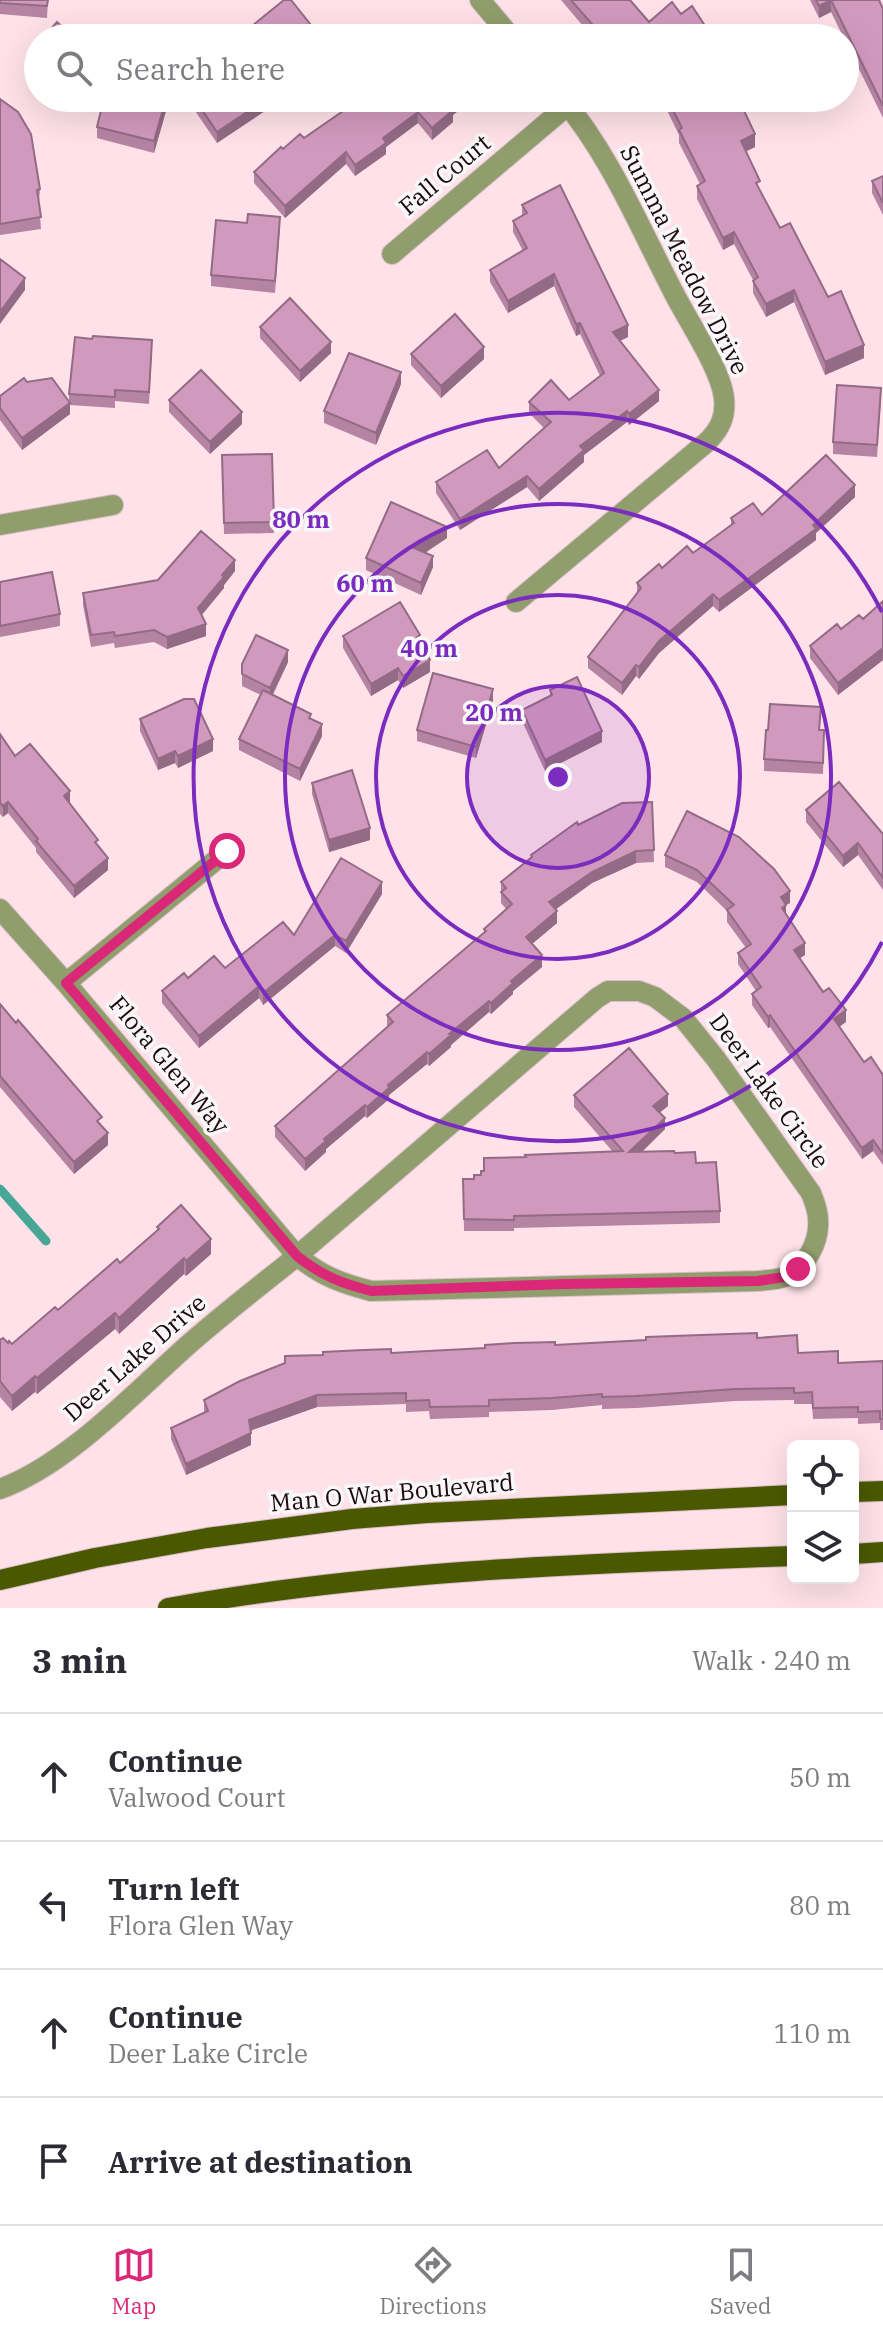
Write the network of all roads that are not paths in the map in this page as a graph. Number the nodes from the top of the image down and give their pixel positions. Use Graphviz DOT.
graph roads {
  1 [pos="480,0"];
  2 [pos="500,24"];
  3 [pos="554,112"];
  4 [pos="572,112"];
  5 [pos="392,254"];
  6 [pos="113,505"];
  7 [pos="0,525"];
  8 [pos="516,602"];
  9 [pos="227,851"];
  10 [pos="0,909"];
  11 [pos="66,983"];
  12 [pos="297,1256"];
  13 [pos="0,1489"];
  14 [pos="883,1491"];
  15 [pos="859,1492"];
  16 [pos="787,1495"];
  17 [pos="883,1552"];
  18 [pos="859,1554"];
  19 [pos="787,1556"];
  20 [pos="0,1580"];
  21 [pos="168,1608"];
  1 -- 2 [label="street"];
  3 -- 5 [label="street, Fall Court"];
  4 -- 8 [label="street, Summa Meadow Drive"];
  6 -- 7 [label="street"];
  9 -- 11 [label="street"];
  10 -- 11 [label="street, Flora Glen Way"];
  11 -- 12 [label="street, Flora Glen Way"];
  12 -- 12 [label="street, Deer Lake Circle"];
  12 -- 13 [label="street, Deer Lake Drive"];
  14 -- 15 [label="main road"];
  16 -- 20 [label="main road, Man O War Boulevard"];
  17 -- 18 [label="main road"];
  19 -- 21 [label="main road"];
}
